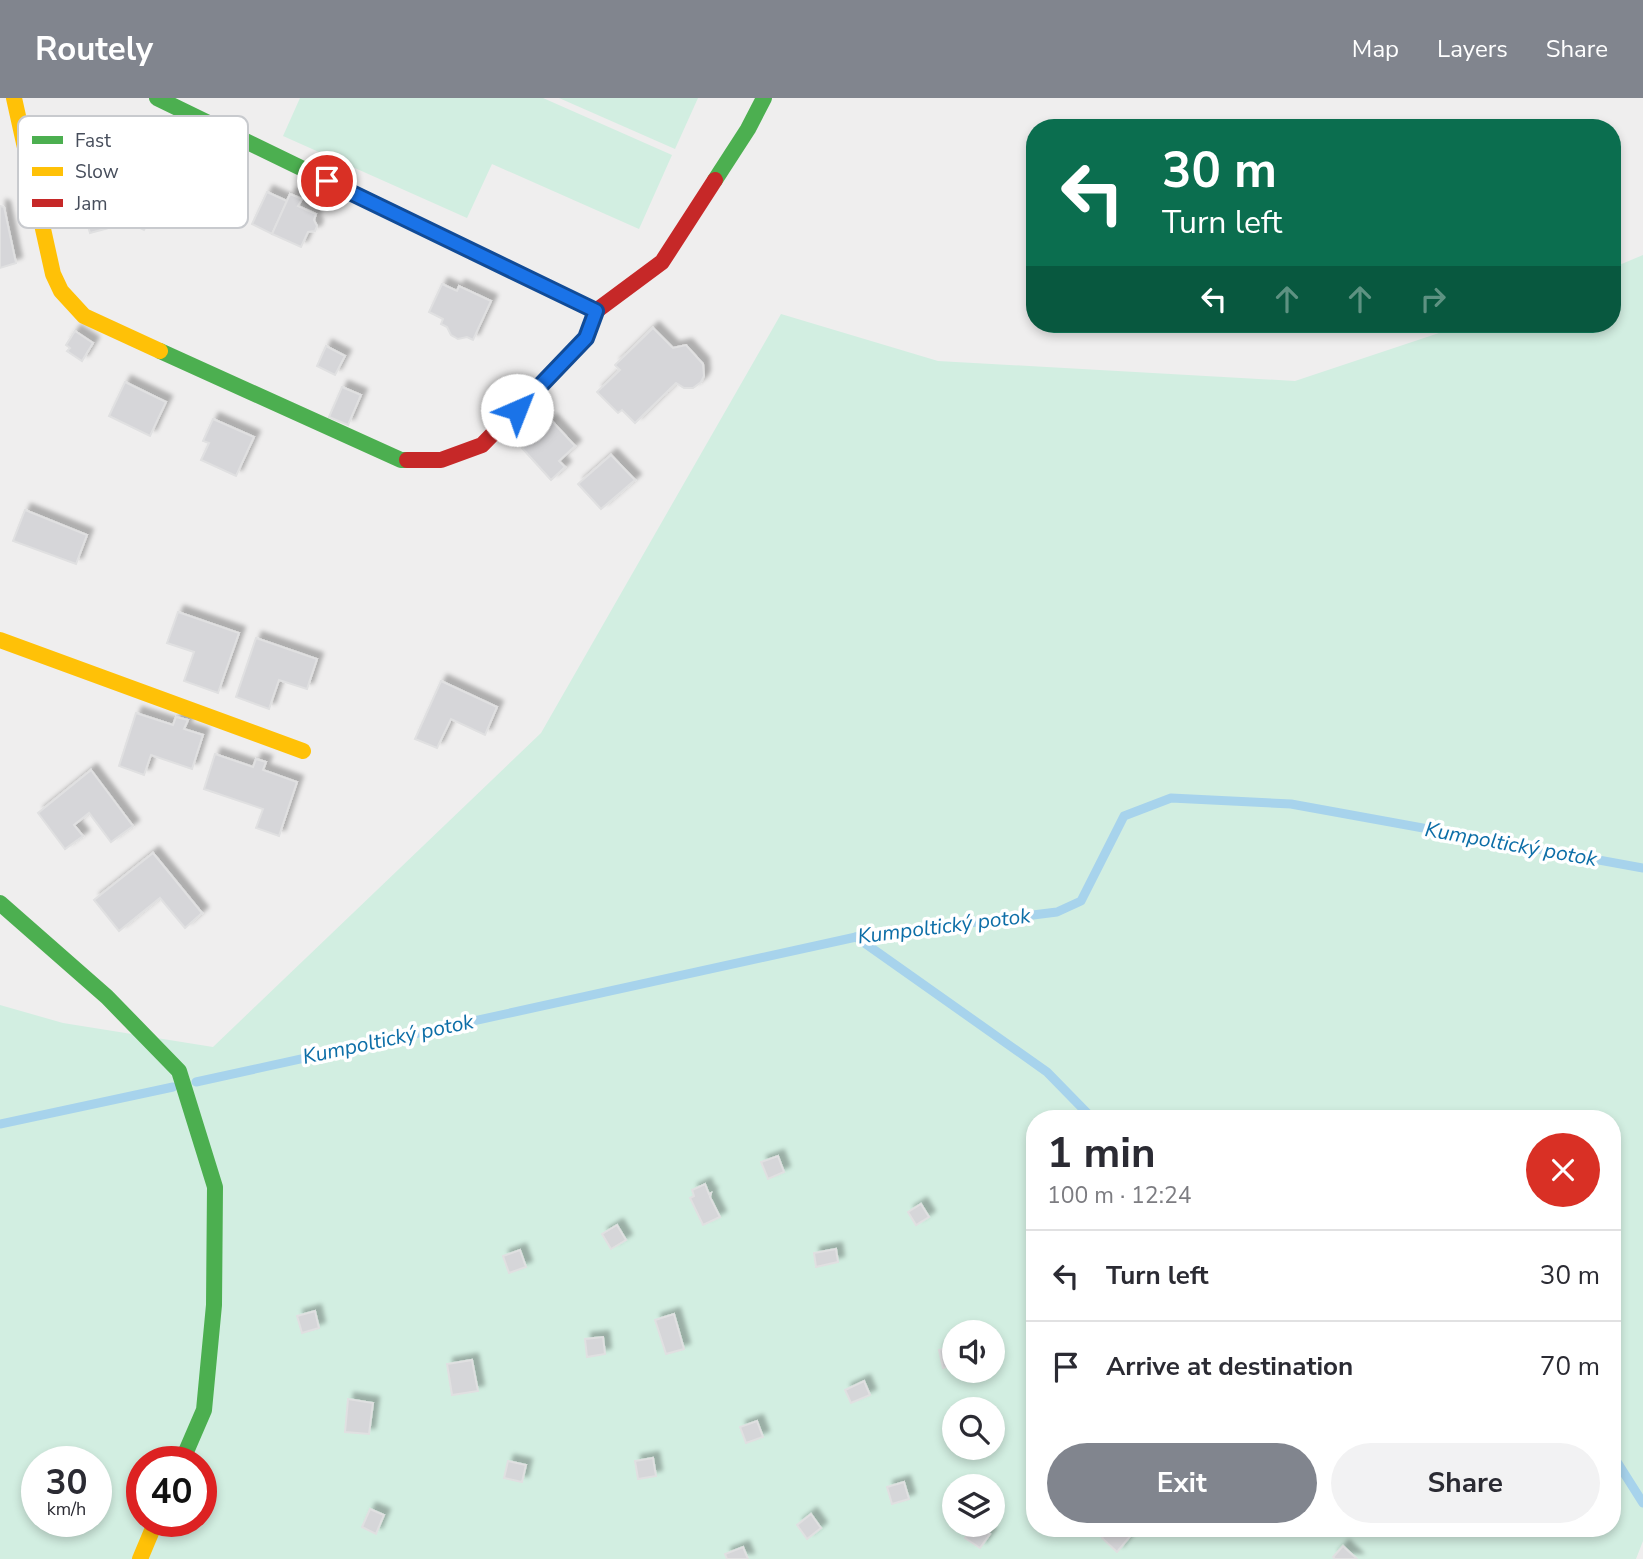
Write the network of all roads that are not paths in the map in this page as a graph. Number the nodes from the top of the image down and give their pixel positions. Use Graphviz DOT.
graph roads {
  1 [pos="14,98"];
  2 [pos="156,98"];
  3 [pos="764,98"];
  4 [pos="18,116"];
  5 [pos="193,116"];
  6 [pos="248,143"];
  7 [pos="43,228"];
  8 [pos="596,311"];
  9 [pos="0,640"];
  10 [pos="303,751"];
  11 [pos="0,903"];
  12 [pos="188,1446"];
  13 [pos="149,1537"];
  14 [pos="139,1559"];
  1 -- 4 [label="street"];
  2 -- 5 [label="street"];
  3 -- 8 [label="street"];
  6 -- 8 [label="street"];
  7 -- 8 [label="street"];
  9 -- 10 [label="street"];
  11 -- 12 [label="street"];
  13 -- 14 [label="street"];
}
